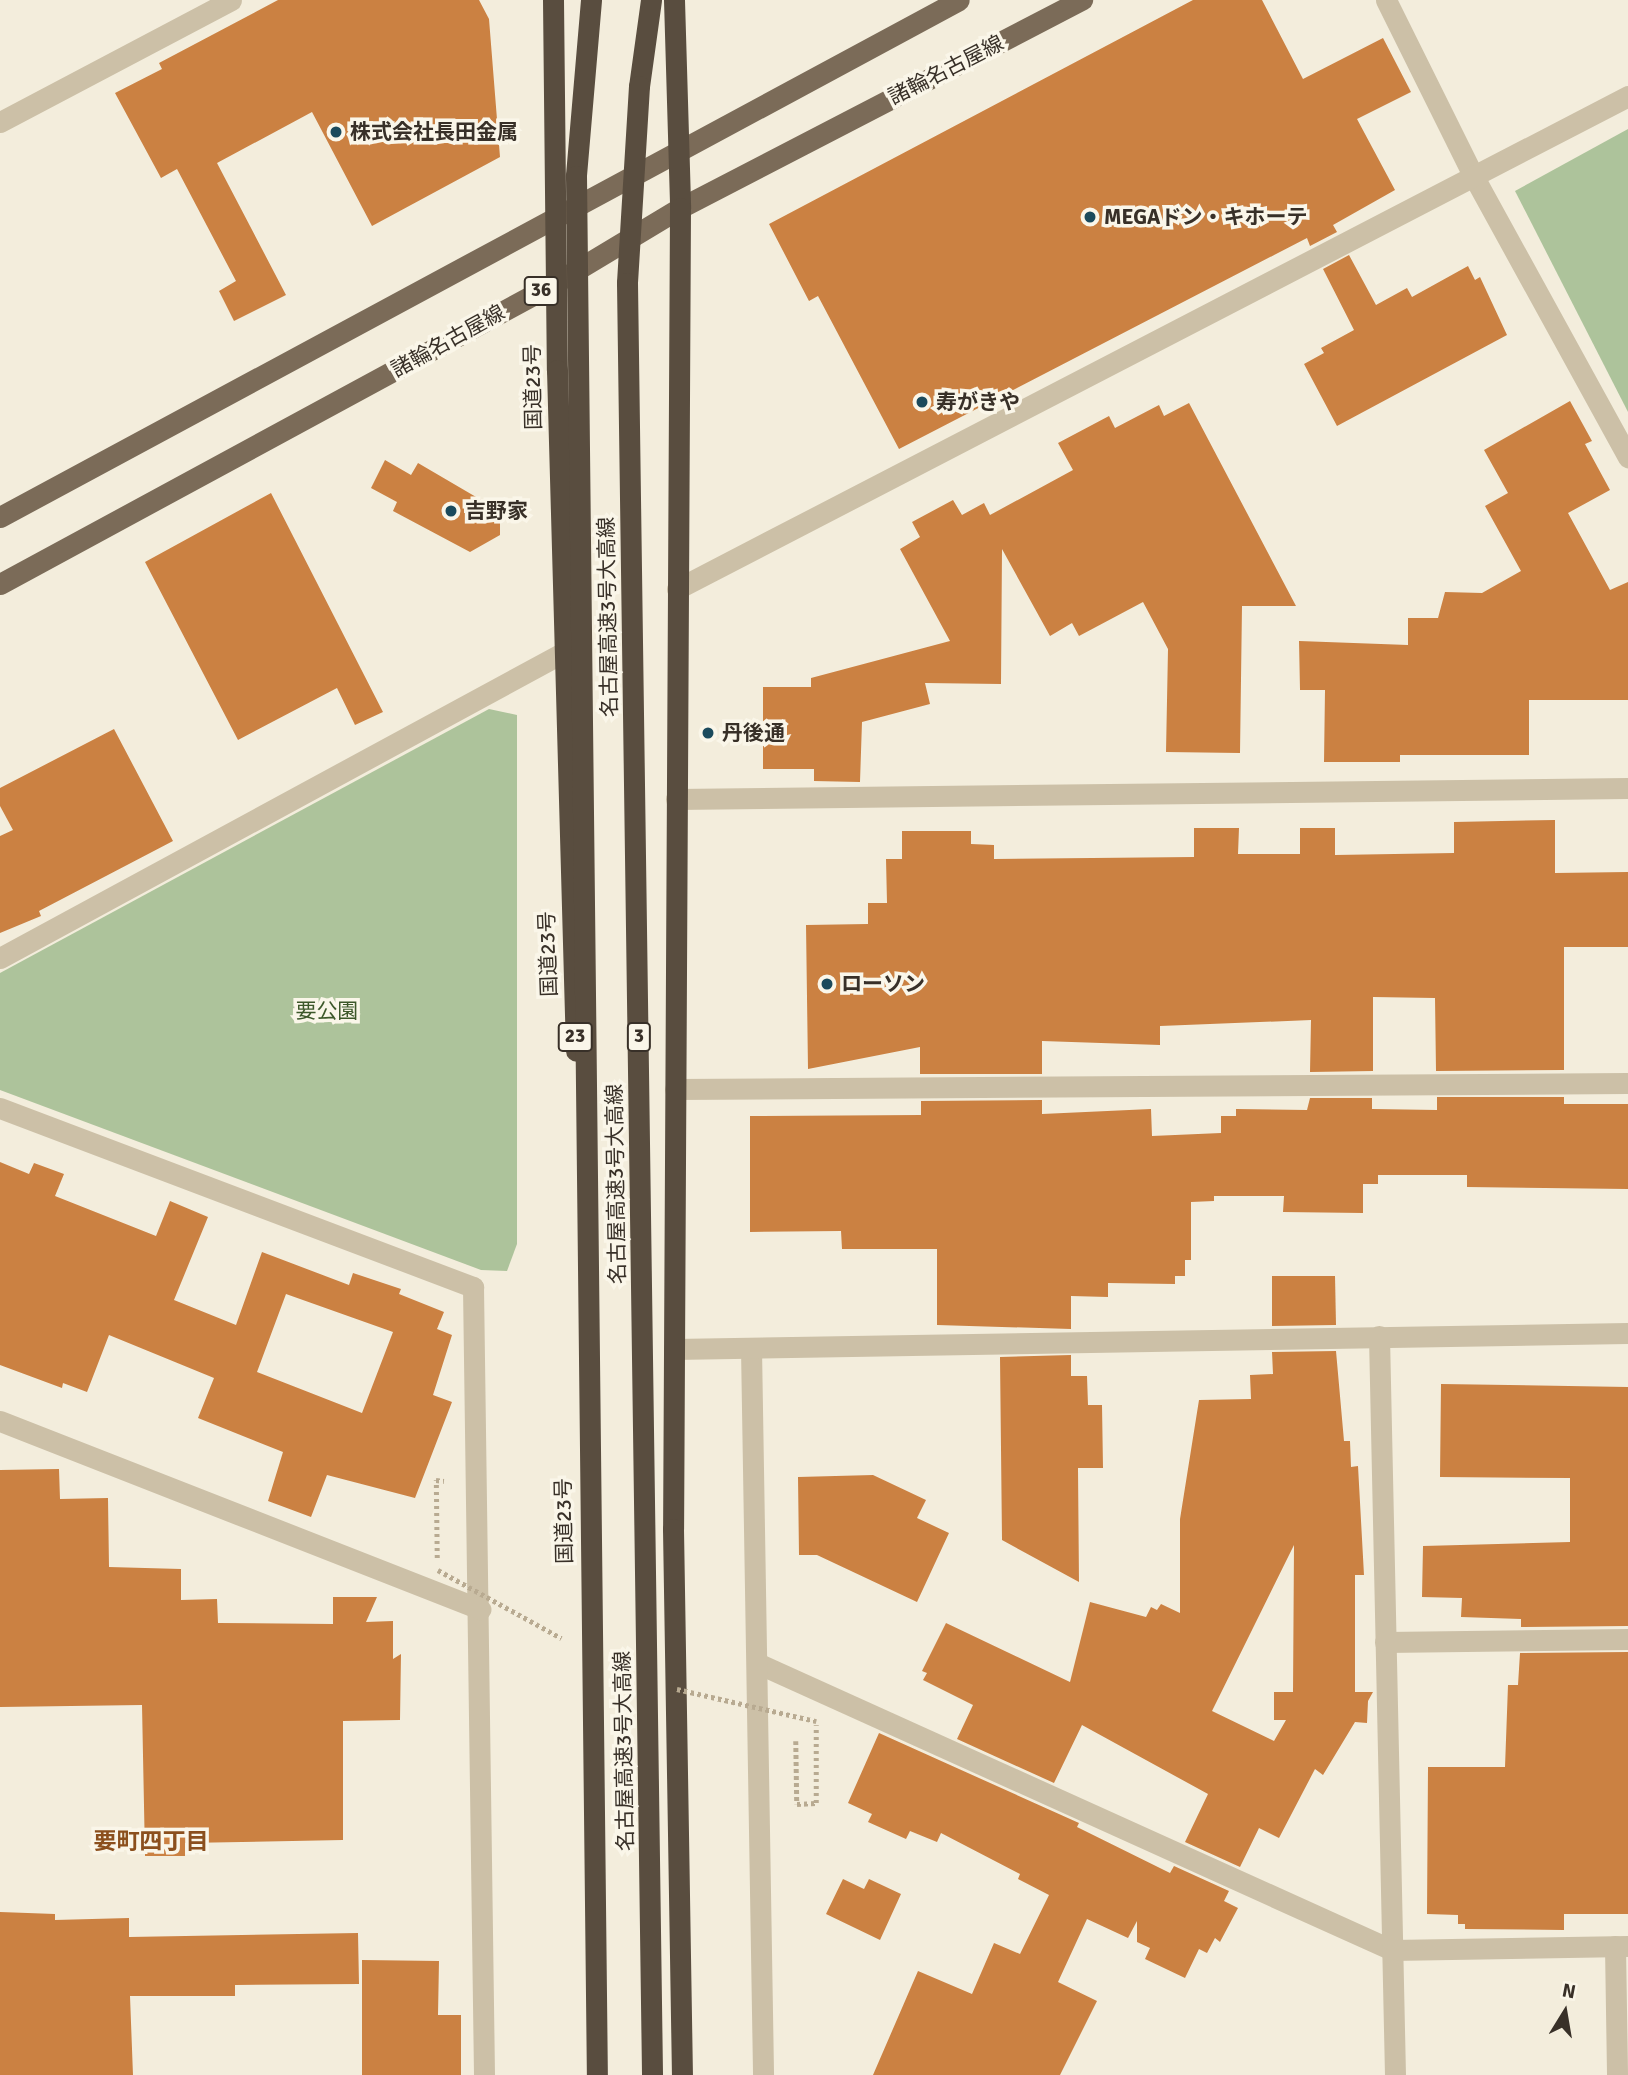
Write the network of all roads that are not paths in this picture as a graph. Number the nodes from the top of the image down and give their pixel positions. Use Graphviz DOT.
graph roads {
  1 [pos="231,0"];
  2 [pos="553,0"];
  3 [pos="592,0"];
  4 [pos="651,0"];
  5 [pos="674,0"];
  6 [pos="959,0"];
  7 [pos="1082,0"];
  8 [pos="1386,0"];
  9 [pos="1628,96"];
  10 [pos="0,122"];
  11 [pos="679,149"];
  12 [pos="1474,177"];
  13 [pos="680,208"];
  14 [pos="555,217"];
  15 [pos="555,283"];
  16 [pos="1628,457"];
  17 [pos="0,517"];
  18 [pos="0,584"];
  19 [pos="677,589"];
  20 [pos="564,652"];
  21 [pos="1628,788"];
  22 [pos="676,799"];
  23 [pos="0,958"];
  24 [pos="1628,1083"];
  25 [pos="674,1089"];
  26 [pos="0,1108"];
  27 [pos="1628,1333"];
  28 [pos="1379,1336"];
  29 [pos="751,1348"];
  30 [pos="674,1349"];
  31 [pos="0,1420"];
  32 [pos="480,1609"];
  33 [pos="1628,1639"];
  34 [pos="1385,1642"];
  35 [pos="757,1662"];
  36 [pos="1622,1946"];
  37 [pos="1392,1950"];
  38 [pos="484,2075"];
  39 [pos="591,2075"];
  40 [pos="597,2075"];
  41 [pos="653,2075"];
  42 [pos="682,2075"];
  43 [pos="763,2075"];
  44 [pos="1395,2075"];
  45 [pos="1617,2075"];
  1 -- 10 [label="street"];
  2 -- 14 [label="highway, 国道23号 / 23"];
  3 -- 40 [label="highway, 名古屋高速3号大高線, bridge"];
  4 -- 41 [label="highway, 名古屋高速3号大高線 / 3, bridge"];
  5 -- 11 [label="highway"];
  6 -- 11 [label="main road"];
  7 -- 13 [label="main road, 諸輪名古屋線 / 36"];
  8 -- 12 [label="street"];
  9 -- 12 [label="street"];
  11 -- 13 [label="highway"];
  11 -- 14 [label="main road"];
  12 -- 16 [label="street"];
  12 -- 19 [label="street"];
  13 -- 15 [label="main road, 諸輪名古屋線 / 36"];
  13 -- 19 [label="highway"];
  14 -- 15 [label="highway, 国道23号 / 23"];
  14 -- 17 [label="main road"];
  15 -- 18 [label="main road, 諸輪名古屋線 / 36"];
  15 -- 20 [label="highway, 国道23号 / 23"];
  19 -- 22 [label="highway"];
  20 -- 23 [label="street"];
  20 -- 39 [label="highway, 国道23号 / 23"];
  21 -- 22 [label="street"];
  22 -- 25 [label="highway"];
  24 -- 25 [label="street"];
  25 -- 30 [label="highway"];
  26 -- 32 [label="street"];
  27 -- 28 [label="street"];
  28 -- 29 [label="street"];
  28 -- 34 [label="street"];
  29 -- 30 [label="street"];
  29 -- 35 [label="street"];
  30 -- 42 [label="highway"];
  31 -- 32 [label="street"];
  32 -- 38 [label="street"];
  33 -- 34 [label="street"];
  34 -- 37 [label="street"];
  35 -- 37 [label="street"];
  35 -- 43 [label="street"];
  36 -- 37 [label="street"];
  36 -- 45 [label="street"];
  37 -- 44 [label="street"];
}
